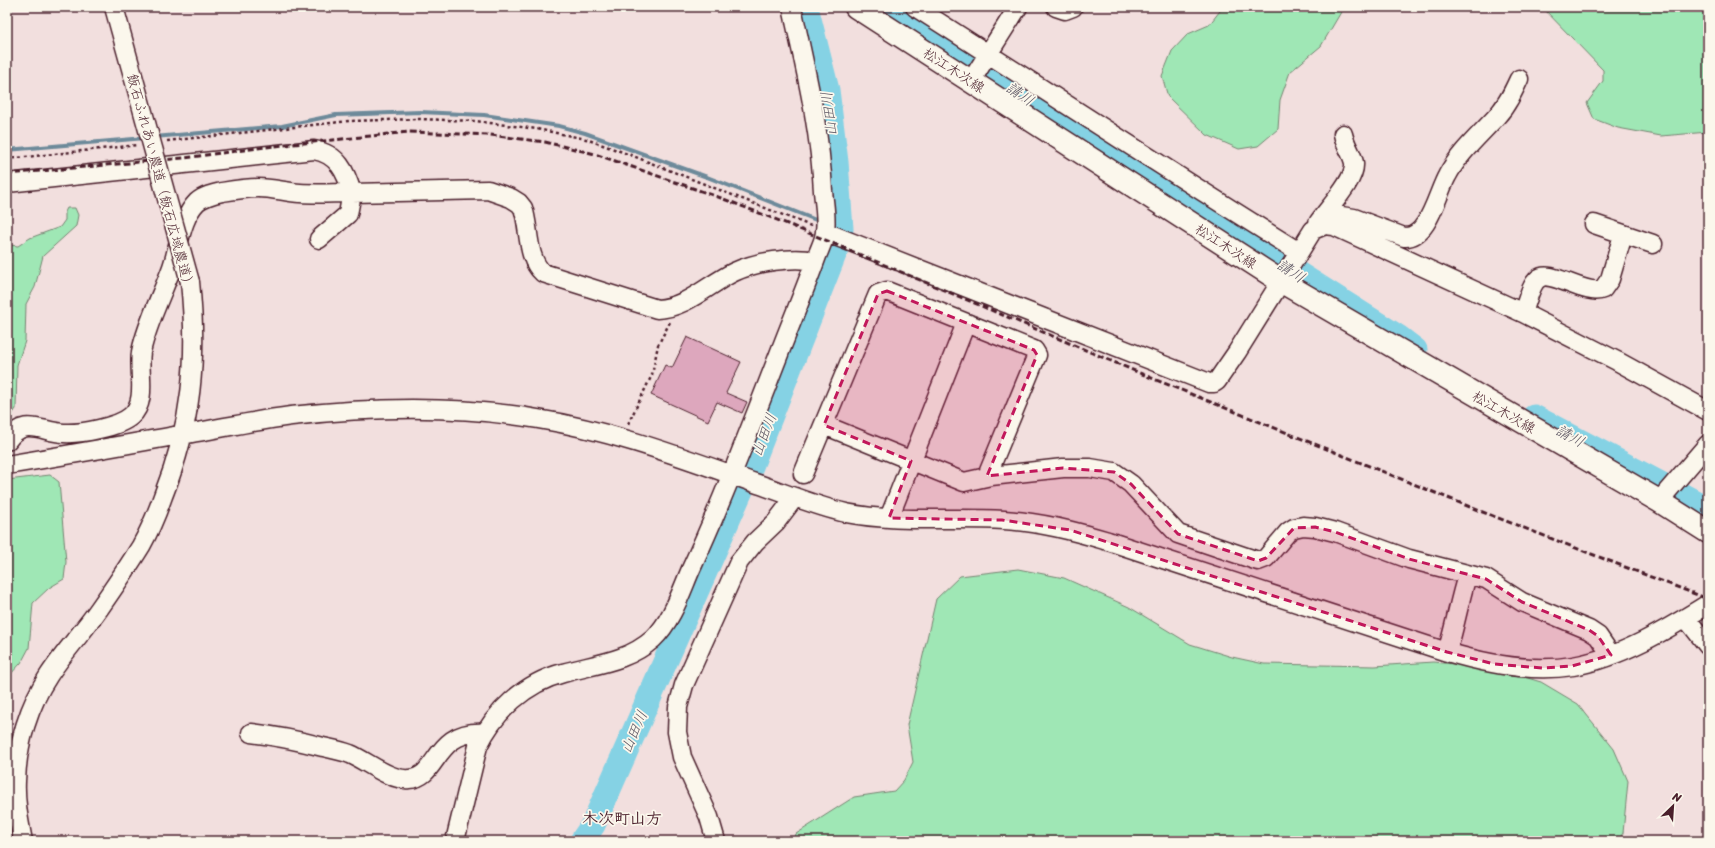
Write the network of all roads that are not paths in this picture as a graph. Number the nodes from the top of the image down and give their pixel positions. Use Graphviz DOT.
graph roads {
  1 [pos="114,7"];
  2 [pos="792,7"];
  3 [pos="856,7"];
  4 [pos="915,7"];
  5 [pos="1018,7"];
  6 [pos="1056,7"];
  7 [pos="1073,7"];
  8 [pos="988,55"];
  9 [pos="974,77"];
  10 [pos="1519,79"];
  11 [pos="1343,134"];
  12 [pos="7,183"];
  13 [pos="352,193"];
  14 [pos="1318,223"];
  15 [pos="1594,224"];
  16 [pos="1623,234"];
  17 [pos="835,236"];
  18 [pos="319,239"];
  19 [pos="1653,244"];
  20 [pos="1299,252"];
  21 [pos="815,261"];
  22 [pos="1282,282"];
  23 [pos="1523,313"];
  24 [pos="966,323"];
  25 [pos="1708,411"];
  26 [pos="824,425"];
  27 [pos="184,435"];
  28 [pos="7,441"];
  29 [pos="1708,444"];
  30 [pos="911,461"];
  31 [pos="7,465"];
  32 [pos="803,474"];
  33 [pos="991,476"];
  34 [pos="741,478"];
  35 [pos="795,497"];
  36 [pos="1662,497"];
  37 [pos="889,518"];
  38 [pos="1708,532"];
  39 [pos="1466,576"];
  40 [pos="1708,604"];
  41 [pos="1686,618"];
  42 [pos="1708,646"];
  43 [pos="1447,652"];
  44 [pos="1611,655"];
  45 [pos="251,733"];
  46 [pos="484,733"];
  47 [pos="23,841"];
  48 [pos="455,841"];
  49 [pos="716,841"];
  1 -- 27 [label="street, 飯石ふれあい農道（飯石広域農道）, bridge"];
  2 -- 17 [label="street"];
  3 -- 9 [label="main road, 松江木次線"];
  4 -- 8 [label="street"];
  5 -- 8 [label="street"];
  6 -- 7 [label="street"];
  8 -- 9 [label="street"];
  8 -- 20 [label="street"];
  9 -- 22 [label="main road, 松江木次線"];
  10 -- 14 [label="street"];
  11 -- 14 [label="street"];
  12 -- 13 [label="street"];
  13 -- 18 [label="street"];
  13 -- 21 [label="street"];
  13 -- 28 [label="street"];
  14 -- 20 [label="street"];
  14 -- 23 [label="street"];
  15 -- 16 [label="street"];
  16 -- 19 [label="street"];
  16 -- 23 [label="street"];
  17 -- 21 [label="street"];
  17 -- 22 [label="street"];
  20 -- 22 [label="street"];
  21 -- 34 [label="street"];
  22 -- 36 [label="main road, 松江木次線"];
  23 -- 25 [label="street"];
  24 -- 26 [label="street"];
  24 -- 30 [label="street"];
  24 -- 33 [label="street"];
  26 -- 30 [label="street"];
  26 -- 32 [label="street"];
  27 -- 31 [label="street"];
  27 -- 34 [label="street"];
  27 -- 47 [label="street, 飯石ふれあい農道（飯石広域農道）"];
  29 -- 36 [label="street"];
  30 -- 33 [label="street"];
  30 -- 37 [label="street"];
  33 -- 39 [label="street"];
  34 -- 35 [label="street"];
  34 -- 46 [label="street"];
  35 -- 37 [label="street"];
  35 -- 49 [label="street"];
  36 -- 38 [label="main road, 松江木次線"];
  37 -- 43 [label="street"];
  39 -- 43 [label="street"];
  39 -- 44 [label="street"];
  40 -- 41 [label="street"];
  41 -- 42 [label="street"];
  41 -- 44 [label="street"];
  43 -- 44 [label="street"];
  45 -- 46 [label="street"];
  46 -- 48 [label="street"];
}
